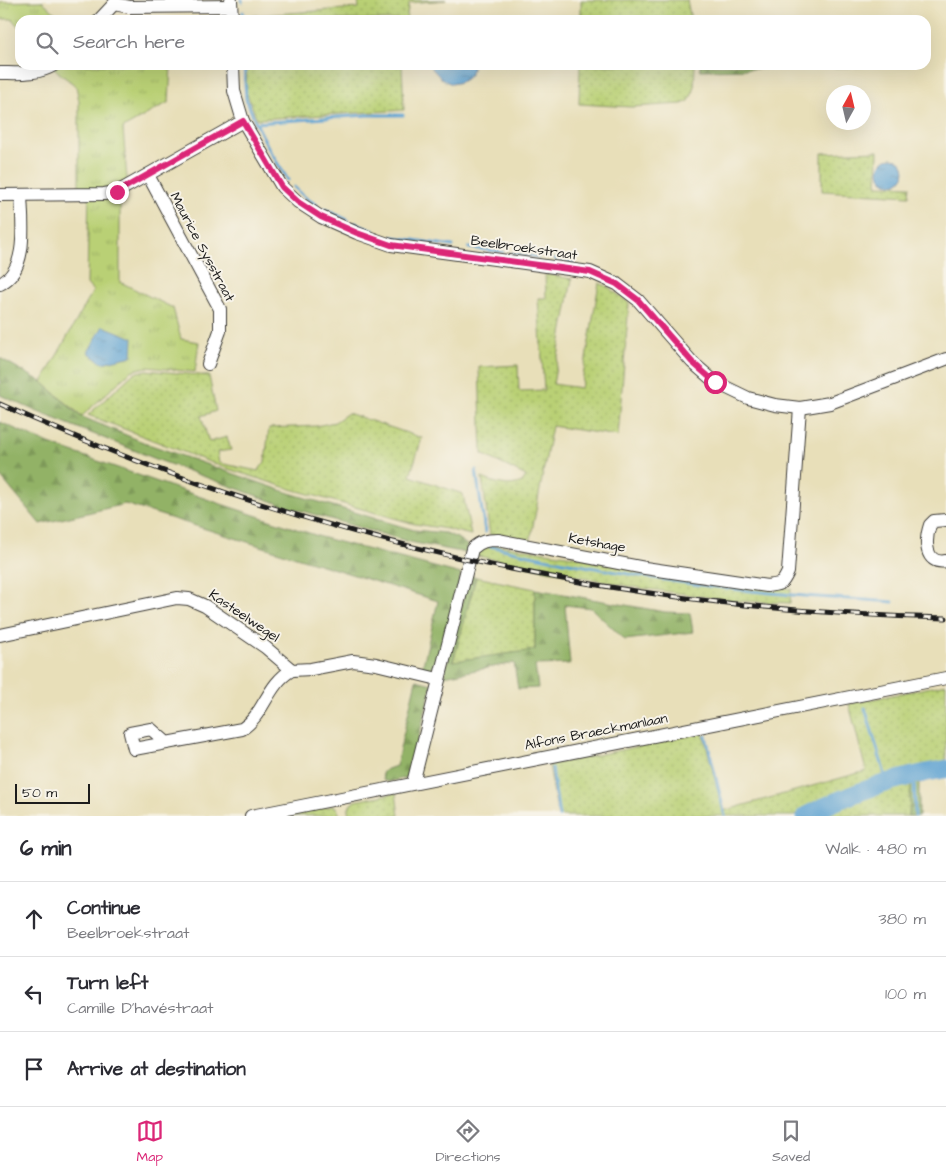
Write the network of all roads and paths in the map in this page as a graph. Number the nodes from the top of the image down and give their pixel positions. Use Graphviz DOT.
graph roads {
  1 [pos="114,2"];
  2 [pos="231,3"];
  3 [pos="103,15"];
  4 [pos="45,70"];
  5 [pos="233,70"];
  6 [pos="0,73"];
  7 [pos="243,121"];
  8 [pos="148,175"];
  9 [pos="21,195"];
  10 [pos="0,196"];
  11 [pos="0,284"];
  12 [pos="946,360"];
  13 [pos="208,364"];
  14 [pos="800,408"];
  15 [pos="946,520"];
  16 [pos="946,561"];
  17 [pos="0,635"];
  18 [pos="292,670"];
  19 [pos="946,678"];
  20 [pos="438,679"];
  21 [pos="167,743"];
  22 [pos="413,783"];
  23 [pos="251,816"];
  1 -- 2 [label="street"];
  1 -- 3 [label="street"];
  4 -- 6 [label="street"];
  5 -- 7 [label="street, Beelbroekstraat"];
  7 -- 8 [label="street"];
  7 -- 14 [label="street, Beelbroekstraat"];
  8 -- 9 [label="street"];
  8 -- 13 [label="street, Maurice Sysstraat"];
  9 -- 10 [label="street"];
  9 -- 11 [label="street"];
  12 -- 14 [label="street, Beelbroekstraat"];
  14 -- 20 [label="street, Ketshage"];
  15 -- 16 [label="street"];
  17 -- 18 [label="street, Kasteelwegel"];
  18 -- 20 [label="street"];
  18 -- 21 [label="street"];
  19 -- 22 [label="street, Alfons Braeckmanlaan"];
  20 -- 22 [label="street, Ketshage"];
  22 -- 23 [label="street, Alfons Braeckmanlaan"];
}
